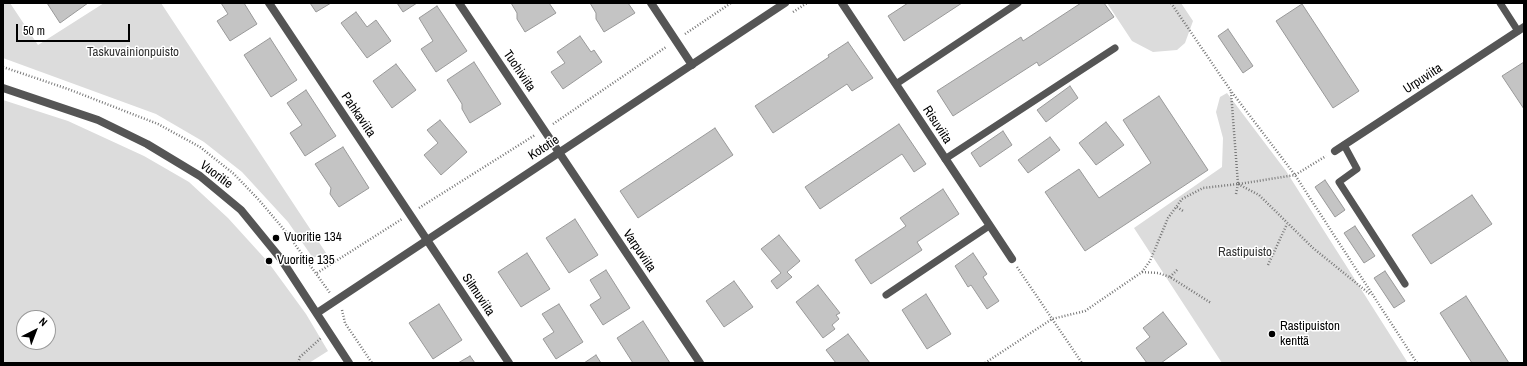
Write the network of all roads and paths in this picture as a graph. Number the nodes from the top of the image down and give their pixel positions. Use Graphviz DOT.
graph roads {
  1 [pos="269,3"];
  2 [pos="459,3"];
  3 [pos="651,3"];
  4 [pos="731,3"];
  5 [pos="785,3"];
  6 [pos="842,3"];
  7 [pos="1018,3"];
  8 [pos="1170,3"];
  9 [pos="1500,3"];
  10 [pos="1521,29"];
  11 [pos="676,41"];
  12 [pos="1115,48"];
  13 [pos="692,65"];
  14 [pos="896,84"];
  15 [pos="3,88"];
  16 [pos="1231,91"];
  17 [pos="544,130"];
  18 [pos="1344,145"];
  19 [pos="1335,151"];
  20 [pos="559,153"];
  21 [pos="945,159"];
  22 [pos="1295,175"];
  23 [pos="1238,184"];
  24 [pos="1236,194"];
  25 [pos="1177,207"];
  26 [pos="1183,212"];
  27 [pos="410,214"];
  28 [pos="1287,224"];
  29 [pos="989,226"];
  30 [pos="427,240"];
  31 [pos="1012,259"];
  32 [pos="1268,265"];
  33 [pos="1178,269"];
  34 [pos="1142,272"];
  35 [pos="317,273"];
  36 [pos="1170,277"];
  37 [pos="1405,284"];
  38 [pos="886,295"];
  39 [pos="1374,297"];
  40 [pos="1211,303"];
  41 [pos="316,313"];
  42 [pos="1052,319"];
  43 [pos="349,363"];
  44 [pos="509,363"];
  45 [pos="700,363"];
  46 [pos="985,363"];
  47 [pos="1082,363"];
  48 [pos="1417,363"];
  1 -- 27 [label="street, Pahkaviita"];
  2 -- 17 [label="street, Tuohiviita"];
  3 -- 11 [label="street"];
  4 -- 11 [label="path"];
  5 -- 13 [label="street, Kototie"];
  6 -- 14 [label="street, Risuviita"];
  7 -- 14 [label="lane"];
  8 -- 16 [label="path"];
  9 -- 10 [label="lane"];
  10 -- 18 [label="street, Urpuviita"];
  11 -- 13 [label="street"];
  11 -- 17 [label="path"];
  12 -- 21 [label="lane"];
  13 -- 20 [label="street, Kototie"];
  14 -- 21 [label="street, Risuviita"];
  15 -- 41 [label="street, Vuoritie"];
  16 -- 22 [label="path"];
  16 -- 23 [label="path"];
  17 -- 20 [label="street, Tuohiviita"];
  17 -- 27 [label="path"];
  18 -- 19 [label="street, Urpuviita"];
  18 -- 37 [label="lane"];
  19 -- 22 [label="path"];
  20 -- 30 [label="street, Kototie"];
  20 -- 45 [label="street, Varpuviita"];
  21 -- 29 [label="street, Risuviita"];
  22 -- 23 [label="path"];
  22 -- 39 [label="path"];
  23 -- 24 [label="path"];
  23 -- 25 [label="path"];
  23 -- 28 [label="path"];
  25 -- 26 [label="path"];
  25 -- 34 [label="path"];
  27 -- 30 [label="street, Pahkaviita"];
  27 -- 35 [label="path"];
  28 -- 32 [label="path"];
  28 -- 39 [label="path"];
  29 -- 31 [label="street, Risuviita"];
  29 -- 38 [label="lane"];
  30 -- 41 [label="street, Kototie"];
  30 -- 44 [label="street, Silmuviita"];
  31 -- 42 [label="path"];
  33 -- 36 [label="path"];
  34 -- 36 [label="path"];
  34 -- 42 [label="path"];
  36 -- 40 [label="path"];
  39 -- 48 [label="path"];
  41 -- 43 [label="street, Vuoritie"];
  42 -- 46 [label="path"];
  42 -- 47 [label="path"];
}
